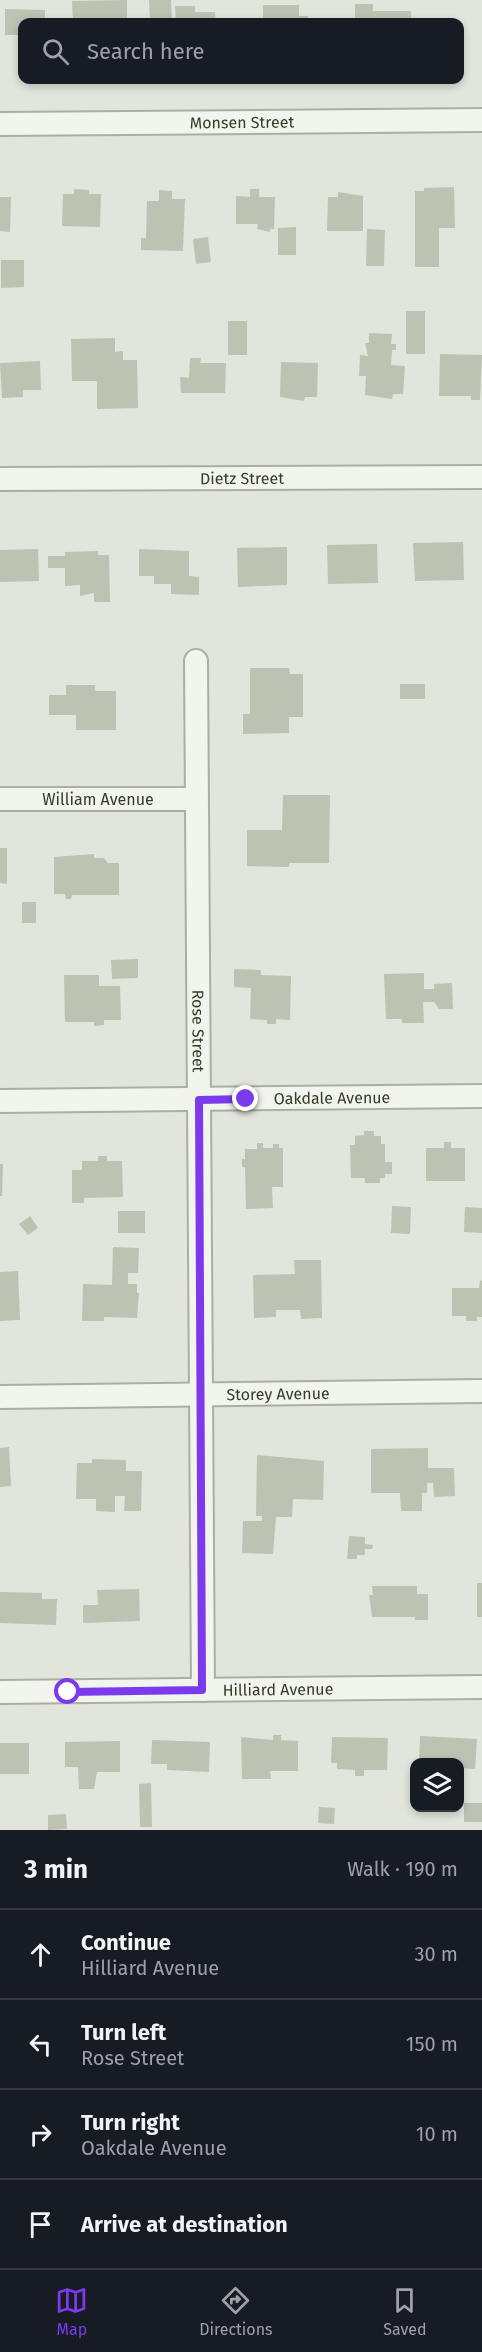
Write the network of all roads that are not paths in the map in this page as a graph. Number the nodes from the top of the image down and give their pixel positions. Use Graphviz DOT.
graph roads {
  1 [pos="482,120"];
  2 [pos="0,124"];
  3 [pos="482,477"];
  4 [pos="0,479"];
  5 [pos="196,661"];
  6 [pos="0,799"];
  7 [pos="195,800"];
  8 [pos="482,1096"];
  9 [pos="199,1100"];
  10 [pos="0,1101"];
  11 [pos="482,1391"];
  12 [pos="202,1394"];
  13 [pos="0,1397"];
  14 [pos="482,1687"];
  15 [pos="202,1690"];
  16 [pos="0,1692"];
  1 -- 2 [label="street, Monsen Street"];
  3 -- 4 [label="street, Dietz Street"];
  5 -- 7 [label="street, Rose Street"];
  6 -- 7 [label="street, William Avenue"];
  7 -- 9 [label="street, Rose Street"];
  8 -- 9 [label="street, Oakdale Avenue"];
  9 -- 10 [label="street, Oakdale Avenue"];
  9 -- 12 [label="street, Rose Street"];
  11 -- 12 [label="street, Storey Avenue"];
  12 -- 13 [label="street, Storey Avenue"];
  12 -- 15 [label="street, Rose Street"];
  14 -- 15 [label="street, Hilliard Avenue"];
  15 -- 16 [label="street, Hilliard Avenue"];
}
